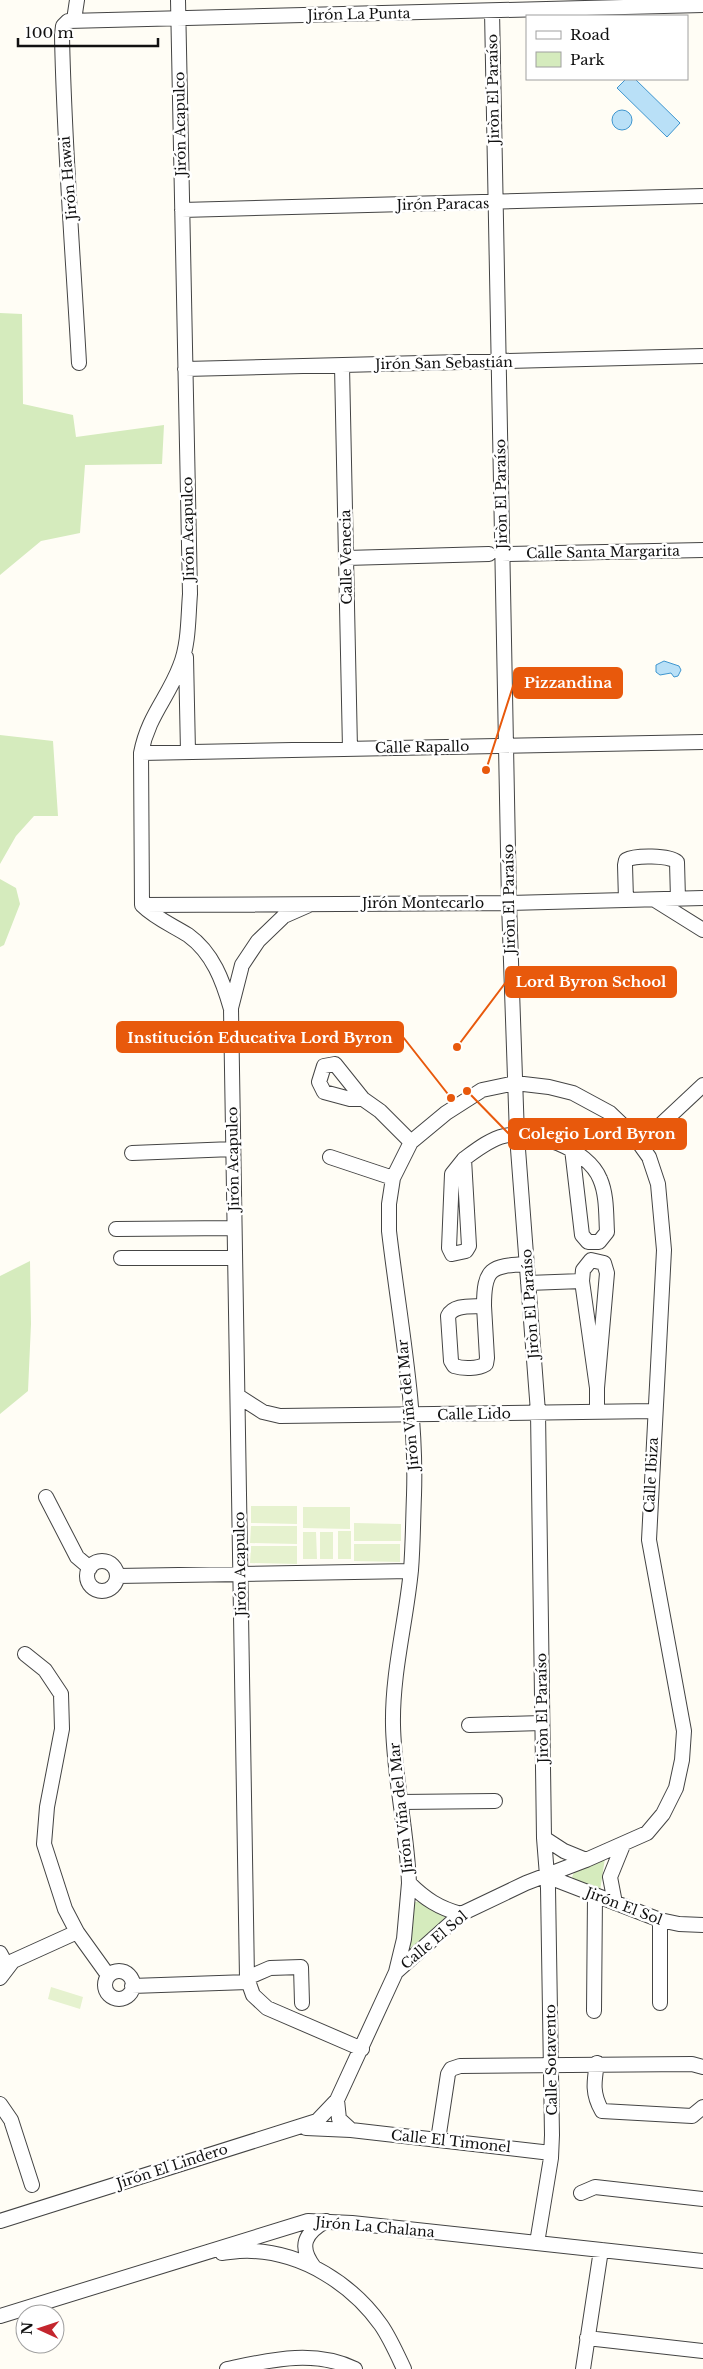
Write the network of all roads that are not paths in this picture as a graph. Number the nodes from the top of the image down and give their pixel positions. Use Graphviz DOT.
graph roads {
  1 [pos="77,0"];
  2 [pos="178,0"];
  3 [pos="609,4"];
  4 [pos="703,5"];
  5 [pos="359,7"];
  6 [pos="492,11"];
  7 [pos="178,18"];
  8 [pos="74,20"];
  9 [pos="703,196"];
  10 [pos="496,203"];
  11 [pos="182,210"];
  12 [pos="703,356"];
  13 [pos="498,362"];
  14 [pos="80,363"];
  15 [pos="342,366"];
  16 [pos="185,369"];
  17 [pos="703,550"];
  18 [pos="496,554"];
  19 [pos="346,558"];
  20 [pos="186,644"];
  21 [pos="703,742"];
  22 [pos="506,746"];
  23 [pos="350,749"];
  24 [pos="188,752"];
  25 [pos="141,753"];
  26 [pos="703,898"];
  27 [pos="678,899"];
  28 [pos="626,900"];
  29 [pos="654,900"];
  30 [pos="509,903"];
  31 [pos="313,904"];
  32 [pos="142,905"];
  33 [pos="703,930"];
  34 [pos="231,1009"];
  35 [pos="515,1083"];
  36 [pos="703,1085"];
  37 [pos="363,1099"];
  38 [pos="517,1136"];
  39 [pos="412,1142"];
  40 [pos="640,1144"];
  41 [pos="233,1149"];
  42 [pos="572,1149"];
  43 [pos="132,1153"];
  44 [pos="330,1157"];
  45 [pos="464,1159"];
  46 [pos="392,1178"];
  47 [pos="234,1228"];
  48 [pos="116,1229"];
  49 [pos="120,1258"];
  50 [pos="235,1258"];
  51 [pos="526,1264"];
  52 [pos="582,1281"];
  53 [pos="528,1283"];
  54 [pos="484,1306"];
  55 [pos="597,1388"];
  56 [pos="238,1396"];
  57 [pos="597,1411"];
  58 [pos="655,1411"];
  59 [pos="538,1412"];
  60 [pos="411,1415"];
  61 [pos="46,1497"];
  62 [pos="90,1568"];
  63 [pos="410,1571"];
  64 [pos="240,1574"];
  65 [pos="116,1576"];
  66 [pos="25,1654"];
  67 [pos="542,1723"];
  68 [pos="470,1725"];
  69 [pos="495,1800"];
  70 [pos="401,1802"];
  71 [pos="544,1838"];
  72 [pos="623,1845"];
  73 [pos="586,1860"];
  74 [pos="546,1876"];
  75 [pos="409,1883"];
  76 [pos="596,1895"];
  77 [pos="615,1903"];
  78 [pos="460,1914"];
  79 [pos="660,1920"];
  80 [pos="703,1924"];
  81 [pos="77,1932"];
  82 [pos="0,1953"];
  83 [pos="4,1972"];
  84 [pos="396,1972"];
  85 [pos="110,1974"];
  86 [pos="248,1980"];
  87 [pos="132,1986"];
  88 [pos="660,2003"];
  89 [pos="302,2004"];
  90 [pos="594,2011"];
  91 [pos="362,2049"];
  92 [pos="551,2064"];
  93 [pos="597,2064"];
  94 [pos="703,2067"];
  95 [pos="337,2100"];
  96 [pos="0,2104"];
  97 [pos="703,2107"];
  98 [pos="298,2127"];
  99 [pos="350,2130"];
  100 [pos="438,2140"];
  101 [pos="551,2152"];
  102 [pos="32,2185"];
  103 [pos="581,2193"];
  104 [pos="703,2199"];
  105 [pos="0,2221"];
  106 [pos="326,2221"];
  107 [pos="537,2243"];
  108 [pos="601,2250"];
  109 [pos="204,2254"];
  110 [pos="703,2261"];
  111 [pos="314,2267"];
  112 [pos="0,2316"];
  113 [pos="588,2338"];
  114 [pos="394,2347"];
  115 [pos="703,2351"];
  116 [pos="227,2369"];
  117 [pos="355,2369"];
  118 [pos="389,2369"];
  119 [pos="404,2369"];
  120 [pos="584,2369"];
  1 -- 8 [label="street, Jirón Hawai"];
  2 -- 7 [label="street, Jirón Acapulco"];
  3 -- 4 [label="street, Jirón La Punta"];
  3 -- 6 [label="street, Jirón La Punta"];
  5 -- 6 [label="street, Jirón La Punta"];
  5 -- 7 [label="street, Jirón La Punta"];
  6 -- 10 [label="street, Jiròn El Paraíso"];
  7 -- 8 [label="street, Jirón La Punta"];
  7 -- 11 [label="street, Jirón Acapulco"];
  8 -- 14 [label="street, Jirón Hawai"];
  9 -- 10 [label="street, Jirón Paracas"];
  10 -- 11 [label="street, Jirón Paracas"];
  10 -- 13 [label="street, Jiròn El Paraíso"];
  11 -- 16 [label="street, Jirón Acapulco"];
  12 -- 13 [label="street, Jirón San Sebastián"];
  13 -- 15 [label="street, Jirón San Sebastián"];
  13 -- 18 [label="street, Jiròn El Paraíso"];
  15 -- 16 [label="street, Jirón San Sebastián"];
  15 -- 19 [label="street, Calle Venecia"];
  16 -- 20 [label="street, Jirón Acapulco"];
  17 -- 18 [label="street, Calle Santa Margarita"];
  18 -- 19 [label="street, Calle Santa Margarita"];
  18 -- 22 [label="street, Jiròn El Paraíso"];
  19 -- 23 [label="street, Calle Venecia"];
  20 -- 24 [label="street"];
  20 -- 25 [label="street, Jirón Acapulco"];
  21 -- 22 [label="street, Calle Rapallo"];
  22 -- 23 [label="street, Calle Rapallo"];
  22 -- 30 [label="street, Jiròn El Paraíso"];
  23 -- 24 [label="street, Calle Rapallo"];
  24 -- 25 [label="street, Calle Rapallo"];
  25 -- 32 [label="street, Jirón Acapulco"];
  26 -- 27 [label="street, Jirón Montecarlo"];
  27 -- 28 [label="street"];
  27 -- 29 [label="street, Jirón Montecarlo"];
  28 -- 29 [label="street, Jirón Montecarlo"];
  28 -- 30 [label="street, Jirón Montecarlo"];
  29 -- 33 [label="street"];
  30 -- 31 [label="street, Jirón Montecarlo"];
  30 -- 35 [label="street, Jiròn El Paraíso"];
  31 -- 32 [label="street, Jirón Montecarlo"];
  31 -- 34 [label="street, Jirón Acapulco"];
  32 -- 34 [label="street, Jirón Acapulco"];
  34 -- 41 [label="street, Jirón Acapulco"];
  35 -- 38 [label="street, Jiròn El Paraíso"];
  35 -- 39 [label="street, Jirón Viña del Mar"];
  35 -- 40 [label="street, Calle Ibiza"];
  36 -- 40 [label="street"];
  37 -- 39 [label="street"];
  38 -- 42 [label="street"];
  38 -- 45 [label="street"];
  38 -- 51 [label="street, Jiròn El Paraíso"];
  39 -- 46 [label="street, Jirón Viña del Mar"];
  40 -- 58 [label="street, Calle Ibiza"];
  41 -- 43 [label="street"];
  41 -- 47 [label="street, Jirón Acapulco"];
  42 -- 42 [label="street"];
  44 -- 46 [label="street"];
  45 -- 45 [label="street"];
  46 -- 60 [label="street, Jirón Viña del Mar"];
  47 -- 48 [label="street"];
  47 -- 50 [label="street, Jirón Acapulco"];
  49 -- 50 [label="street"];
  50 -- 56 [label="street, Jirón Acapulco"];
  51 -- 53 [label="street, Jiròn El Paraíso"];
  51 -- 54 [label="street"];
  52 -- 53 [label="street"];
  52 -- 55 [label="street"];
  52 -- 55 [label="street"];
  53 -- 59 [label="street, Jiròn El Paraíso"];
  54 -- 54 [label="street"];
  55 -- 57 [label="street"];
  56 -- 60 [label="street, Calle Lido"];
  56 -- 64 [label="street, Jirón Acapulco"];
  57 -- 58 [label="street, Calle Lido"];
  57 -- 59 [label="street, Calle Lido"];
  58 -- 72 [label="street, Calle Ibiza"];
  59 -- 60 [label="street, Calle Lido"];
  59 -- 67 [label="street, Jiròn El Paraíso"];
  60 -- 63 [label="street, Jirón Viña del Mar"];
  61 -- 62 [label="street"];
  62 -- 65 [label="street"];
  62 -- 65 [label="street"];
  63 -- 64 [label="street"];
  63 -- 70 [label="street, Jirón Viña del Mar"];
  64 -- 65 [label="street"];
  64 -- 86 [label="street, Jirón Acapulco"];
  66 -- 81 [label="street"];
  67 -- 68 [label="street"];
  67 -- 71 [label="street, Jiròn El Paraíso"];
  69 -- 70 [label="street"];
  70 -- 75 [label="street, Jirón Viña del Mar"];
  71 -- 73 [label="street"];
  71 -- 74 [label="street, Jiròn El Paraíso"];
  72 -- 73 [label="street, Calle Ibiza"];
  72 -- 77 [label="street"];
  73 -- 74 [label="street, Calle Ibiza"];
  74 -- 76 [label="street, Jirón El Sol"];
  74 -- 78 [label="street, Calle El Sol"];
  74 -- 92 [label="street, Calle Sotavento"];
  75 -- 78 [label="street, Jirón Viña del Mar"];
  75 -- 84 [label="street, Jirón Viña del Mar"];
  76 -- 77 [label="street, Jirón El Sol"];
  76 -- 90 [label="street"];
  77 -- 79 [label="street, Jirón El Sol"];
  78 -- 84 [label="street, Calle El Sol"];
  79 -- 80 [label="street, Jirón El Sol"];
  79 -- 88 [label="street"];
  81 -- 83 [label="street"];
  81 -- 85 [label="street"];
  82 -- 83 [label="street"];
  84 -- 91 [label="street, Calle El Sol"];
  85 -- 87 [label="street"];
  85 -- 87 [label="street"];
  86 -- 87 [label="street"];
  86 -- 89 [label="street"];
  86 -- 91 [label="street"];
  91 -- 95 [label="street, Calle El Sol"];
  92 -- 93 [label="street"];
  92 -- 100 [label="street"];
  92 -- 101 [label="street, Calle Sotavento"];
  93 -- 94 [label="street"];
  93 -- 97 [label="street"];
  95 -- 98 [label="street, Jirón El Lindero"];
  95 -- 99 [label="street"];
  96 -- 102 [label="street"];
  98 -- 99 [label="street, Calle El Timonel"];
  98 -- 105 [label="street, Jirón El Lindero"];
  99 -- 100 [label="street, Calle El Timonel"];
  100 -- 101 [label="street, Calle El Timonel"];
  101 -- 107 [label="street, Calle Sotavento"];
  103 -- 104 [label="street"];
  106 -- 107 [label="street, Jirón La Chalana"];
  106 -- 109 [label="street, Jirón La Chalana"];
  106 -- 111 [label="street"];
  107 -- 108 [label="street, Jirón La Chalana"];
  108 -- 110 [label="street, Jirón La Chalana"];
  108 -- 113 [label="street"];
  109 -- 111 [label="street"];
  109 -- 112 [label="street, Jirón La Chalana"];
  111 -- 114 [label="street"];
  113 -- 115 [label="street"];
  113 -- 120 [label="street"];
  114 -- 118 [label="street"];
  114 -- 119 [label="street"];
  116 -- 117 [label="street"];
}
